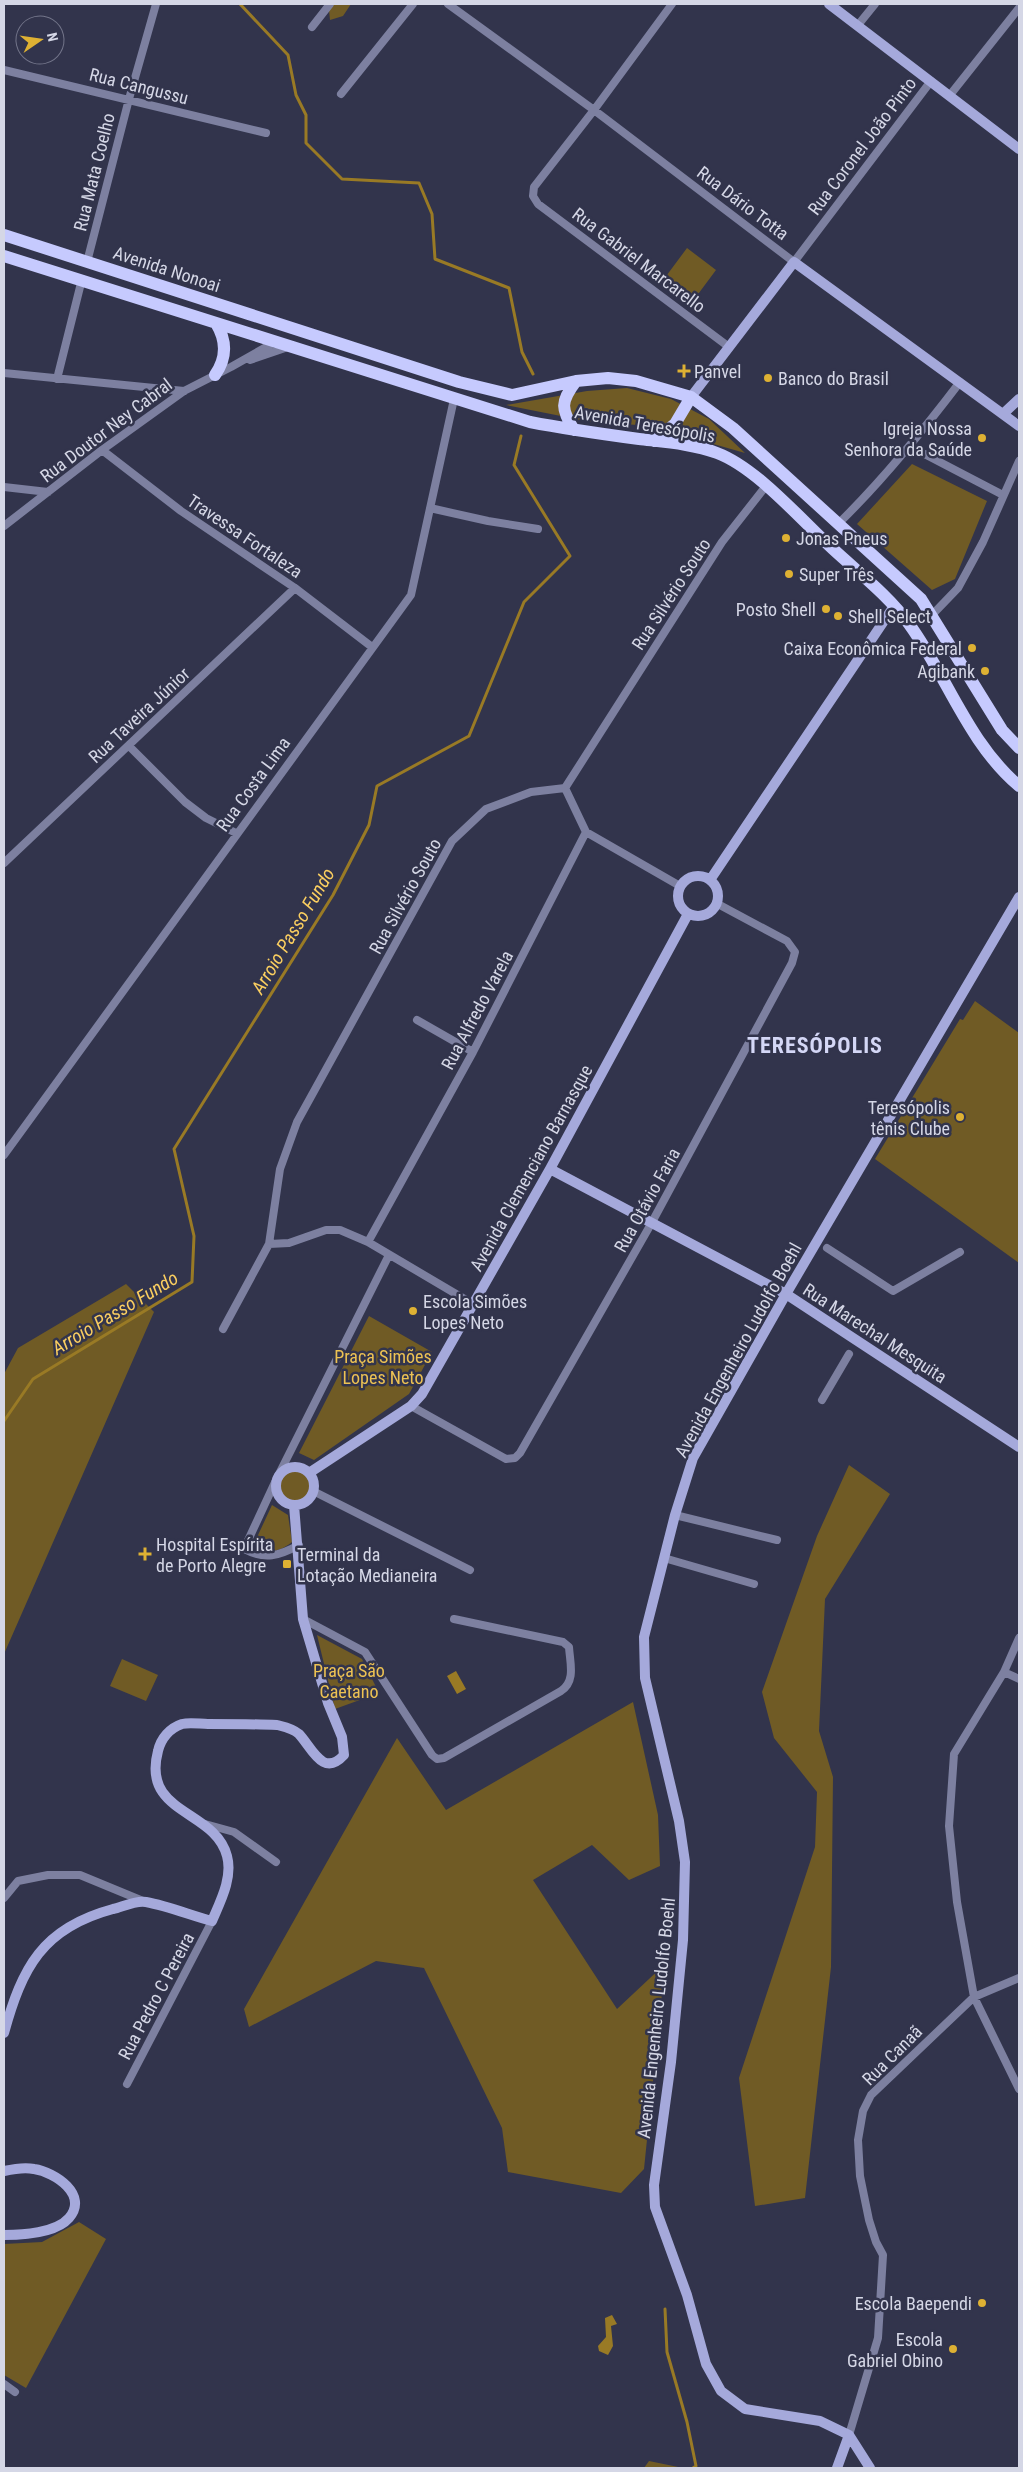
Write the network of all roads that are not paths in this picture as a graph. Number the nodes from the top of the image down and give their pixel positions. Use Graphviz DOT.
graph roads {
  1 [pos="156,4"];
  2 [pos="330,4"];
  3 [pos="413,4"];
  4 [pos="448,4"];
  5 [pos="672,4"];
  6 [pos="829,4"];
  7 [pos="875,4"];
  8 [pos="1019,8"];
  9 [pos="858,25"];
  10 [pos="312,27"];
  11 [pos="4,70"];
  12 [pos="931,81"];
  13 [pos="341,94"];
  14 [pos="950,95"];
  15 [pos="128,99"];
  16 [pos="594,110"];
  17 [pos="266,133"];
  18 [pos="1019,149"];
  19 [pos="4,235"];
  20 [pos="4,256"];
  21 [pos="87,262"];
  22 [pos="794,262"];
  23 [pos="82,279"];
  24 [pos="216,323"];
  25 [pos="319,337"];
  26 [pos="275,342"];
  27 [pos="290,346"];
  28 [pos="730,347"];
  29 [pos="231,367"];
  30 [pos="4,372"];
  31 [pos="215,375"];
  32 [pos="57,379"];
  33 [pos="576,381"];
  34 [pos="960,382"];
  35 [pos="184,391"];
  36 [pos="691,397"];
  37 [pos="454,399"];
  38 [pos="1019,399"];
  39 [pos="1003,414"];
  40 [pos="1019,426"];
  41 [pos="574,430"];
  42 [pos="654,440"];
  43 [pos="911,446"];
  44 [pos="102,450"];
  45 [pos="1018,466"];
  46 [pos="766,486"];
  47 [pos="4,487"];
  48 [pos="48,492"];
  49 [pos="1003,495"];
  50 [pos="430,508"];
  51 [pos="839,523"];
  52 [pos="4,526"];
  53 [pos="538,529"];
  54 [pos="295,588"];
  55 [pos="894,606"];
  56 [pos="932,615"];
  57 [pos="372,647"];
  58 [pos="129,746"];
  59 [pos="1019,748"];
  60 [pos="1019,786"];
  61 [pos="566,788"];
  62 [pos="586,832"];
  63 [pos="236,834"];
  64 [pos="4,863"];
  65 [pos="710,880"];
  66 [pos="680,886"];
  67 [pos="1019,897"];
  68 [pos="716,903"];
  69 [pos="688,914"];
  70 [pos="416,1020"];
  71 [pos="473,1052"];
  72 [pos="4,1155"];
  73 [pos="550,1169"];
  74 [pos="651,1224"];
  75 [pos="368,1242"];
  76 [pos="269,1244"];
  77 [pos="827,1248"];
  78 [pos="960,1252"];
  79 [pos="390,1255"];
  80 [pos="786,1294"];
  81 [pos="473,1304"];
  82 [pos="223,1329"];
  83 [pos="849,1354"];
  84 [pos="822,1400"];
  85 [pos="411,1406"];
  86 [pos="1019,1447"];
  87 [pos="309,1473"];
  88 [pos="277,1478"];
  89 [pos="313,1491"];
  90 [pos="294,1505"];
  91 [pos="675,1515"];
  92 [pos="776,1540"];
  93 [pos="299,1545"];
  94 [pos="664,1558"];
  95 [pos="470,1570"];
  96 [pos="754,1584"];
  97 [pos="303,1619"];
  98 [pos="454,1619"];
  99 [pos="1019,1638"];
  100 [pos="1004,1672"];
  101 [pos="1019,1679"];
  102 [pos="203,1823"];
  103 [pos="276,1862"];
  104 [pos="4,1898"];
  105 [pos="144,1901"];
  106 [pos="212,1921"];
  107 [pos="1019,1978"];
  108 [pos="974,1997"];
  109 [pos="4,2033"];
  110 [pos="127,2084"];
  111 [pos="1019,2089"];
  112 [pos="4,2171"];
  113 [pos="4,2235"];
  114 [pos="4,2384"];
  115 [pos="15,2392"];
  116 [pos="849,2435"];
  117 [pos="837,2468"];
  118 [pos="870,2468"];
  1 -- 15 [label="street, Rua Mata Coelho"];
  2 -- 10 [label="street"];
  3 -- 13 [label="street"];
  4 -- 16 [label="street, Rua Dário Totta"];
  5 -- 16 [label="street"];
  6 -- 9 [label="street"];
  7 -- 9 [label="street"];
  8 -- 14 [label="street"];
  9 -- 12 [label="street"];
  11 -- 15 [label="street, Rua Cangussu"];
  12 -- 14 [label="street"];
  12 -- 22 [label="street, Rua Coronel João Pinto"];
  14 -- 18 [label="street"];
  15 -- 17 [label="street, Rua Cangussu"];
  15 -- 21 [label="street, Rua Mata Coelho"];
  16 -- 22 [label="street, Rua Dário Totta"];
  16 -- 28 [label="street, Rua Gabriel Marcarello"];
  19 -- 21 [label="main road, Avenida Nonoai"];
  20 -- 23 [label="main road, Avenida Nonoai"];
  21 -- 25 [label="main road, Avenida Nonoai"];
  22 -- 28 [label="street, Rua Coronel João Pinto"];
  22 -- 34 [label="street, Rua Dário Totta"];
  23 -- 24 [label="main road, Avenida Nonoai"];
  23 -- 32 [label="street"];
  24 -- 26 [label="main road, Avenida Nonoai"];
  24 -- 31 [label="main road"];
  25 -- 26 [label="main road"];
  25 -- 33 [label="main road, Avenida Teresópolis"];
  26 -- 27 [label="main road, Avenida Teresópolis"];
  26 -- 29 [label="street, Rua Doutor Ney Cabral"];
  27 -- 29 [label="street, Rua Doutor Ney Cabral"];
  27 -- 37 [label="main road, Avenida Teresópolis"];
  28 -- 36 [label="street, Rua Coronel João Pinto"];
  29 -- 31 [label="street, Rua Doutor Ney Cabral"];
  30 -- 32 [label="street"];
  31 -- 35 [label="street, Rua Doutor Ney Cabral"];
  32 -- 35 [label="street"];
  33 -- 36 [label="main road, Avenida Teresópolis"];
  33 -- 41 [label="main road"];
  34 -- 39 [label="street, Rua Dário Totta"];
  34 -- 43 [label="street"];
  35 -- 44 [label="street, Rua Doutor Ney Cabral"];
  36 -- 42 [label="main road"];
  36 -- 51 [label="main road, Avenida Teresópolis"];
  37 -- 41 [label="main road, Avenida Teresópolis"];
  37 -- 50 [label="street, Rua Costa Lima"];
  38 -- 39 [label="street"];
  39 -- 40 [label="street, Rua Dário Totta"];
  41 -- 42 [label="main road, Avenida Teresópolis"];
  42 -- 46 [label="main road, Avenida Teresópolis"];
  43 -- 49 [label="street"];
  43 -- 51 [label="street"];
  44 -- 48 [label="street, Rua Doutor Ney Cabral"];
  44 -- 54 [label="street, Travessa Fortaleza"];
  45 -- 49 [label="street"];
  46 -- 55 [label="main road, Avenida Teresópolis"];
  46 -- 61 [label="street, Rua Silvério Souto"];
  47 -- 48 [label="street"];
  48 -- 52 [label="street, Rua Doutor Ney Cabral"];
  49 -- 56 [label="street"];
  50 -- 53 [label="street"];
  50 -- 57 [label="street, Rua Costa Lima"];
  51 -- 56 [label="main road, Avenida Teresópolis"];
  54 -- 57 [label="street, Travessa Fortaleza"];
  54 -- 58 [label="street, Rua Taveira Júnior"];
  55 -- 60 [label="main road, Avenida Teresópolis"];
  55 -- 65 [label="street"];
  56 -- 59 [label="main road, Avenida Teresópolis"];
  57 -- 63 [label="street, Rua Costa Lima"];
  58 -- 63 [label="street"];
  58 -- 64 [label="street, Rua Taveira Júnior"];
  61 -- 62 [label="street"];
  61 -- 76 [label="street, Rua Silvério Souto"];
  62 -- 66 [label="street"];
  62 -- 71 [label="street, Rua Alfredo Varela"];
  63 -- 72 [label="street, Rua Costa Lima"];
  65 -- 66 [label="street"];
  65 -- 68 [label="street"];
  66 -- 69 [label="street"];
  67 -- 80 [label="street, Avenida Engenheiro Ludolfo Boehl"];
  68 -- 69 [label="street"];
  68 -- 74 [label="street, Rua Otávio Faria"];
  69 -- 73 [label="street, Avenida Clemenciano Barnasque"];
  70 -- 71 [label="street"];
  71 -- 75 [label="street, Rua Alfredo Varela"];
  73 -- 74 [label="street, Rua Marechal Mesquita"];
  73 -- 81 [label="street, Avenida Clemenciano Barnasque"];
  74 -- 80 [label="street, Rua Marechal Mesquita"];
  74 -- 85 [label="street, Rua Otávio Faria"];
  75 -- 76 [label="street"];
  75 -- 79 [label="street"];
  76 -- 82 [label="street, Rua Silvério Souto"];
  77 -- 78 [label="street"];
  79 -- 81 [label="street"];
  79 -- 88 [label="street"];
  80 -- 86 [label="street, Rua Marechal Mesquita"];
  80 -- 91 [label="street, Avenida Engenheiro Ludolfo Boehl"];
  81 -- 85 [label="street, Avenida Clemenciano Barnasque"];
  83 -- 84 [label="street"];
  85 -- 87 [label="street, Avenida Clemenciano Barnasque"];
  87 -- 88 [label="street"];
  87 -- 89 [label="street"];
  88 -- 90 [label="street"];
  88 -- 93 [label="street"];
  89 -- 90 [label="street"];
  89 -- 95 [label="street"];
  90 -- 93 [label="street"];
  91 -- 92 [label="street"];
  91 -- 94 [label="street, Avenida Engenheiro Ludolfo Boehl"];
  93 -- 97 [label="street"];
  94 -- 96 [label="street"];
  94 -- 116 [label="street, Avenida Engenheiro Ludolfo Boehl"];
  97 -- 98 [label="street"];
  97 -- 102 [label="street"];
  99 -- 100 [label="street"];
  100 -- 101 [label="street"];
  100 -- 108 [label="street"];
  102 -- 103 [label="street"];
  102 -- 106 [label="street"];
  104 -- 105 [label="street"];
  105 -- 106 [label="street"];
  105 -- 109 [label="street"];
  106 -- 110 [label="street, Rua Pedro C Pereira"];
  107 -- 108 [label="street, Rua Canaã"];
  108 -- 111 [label="street"];
  108 -- 116 [label="street, Rua Canaã"];
  112 -- 113 [label="street"];
  114 -- 115 [label="street"];
  116 -- 117 [label="street"];
  116 -- 118 [label="street"];
}
